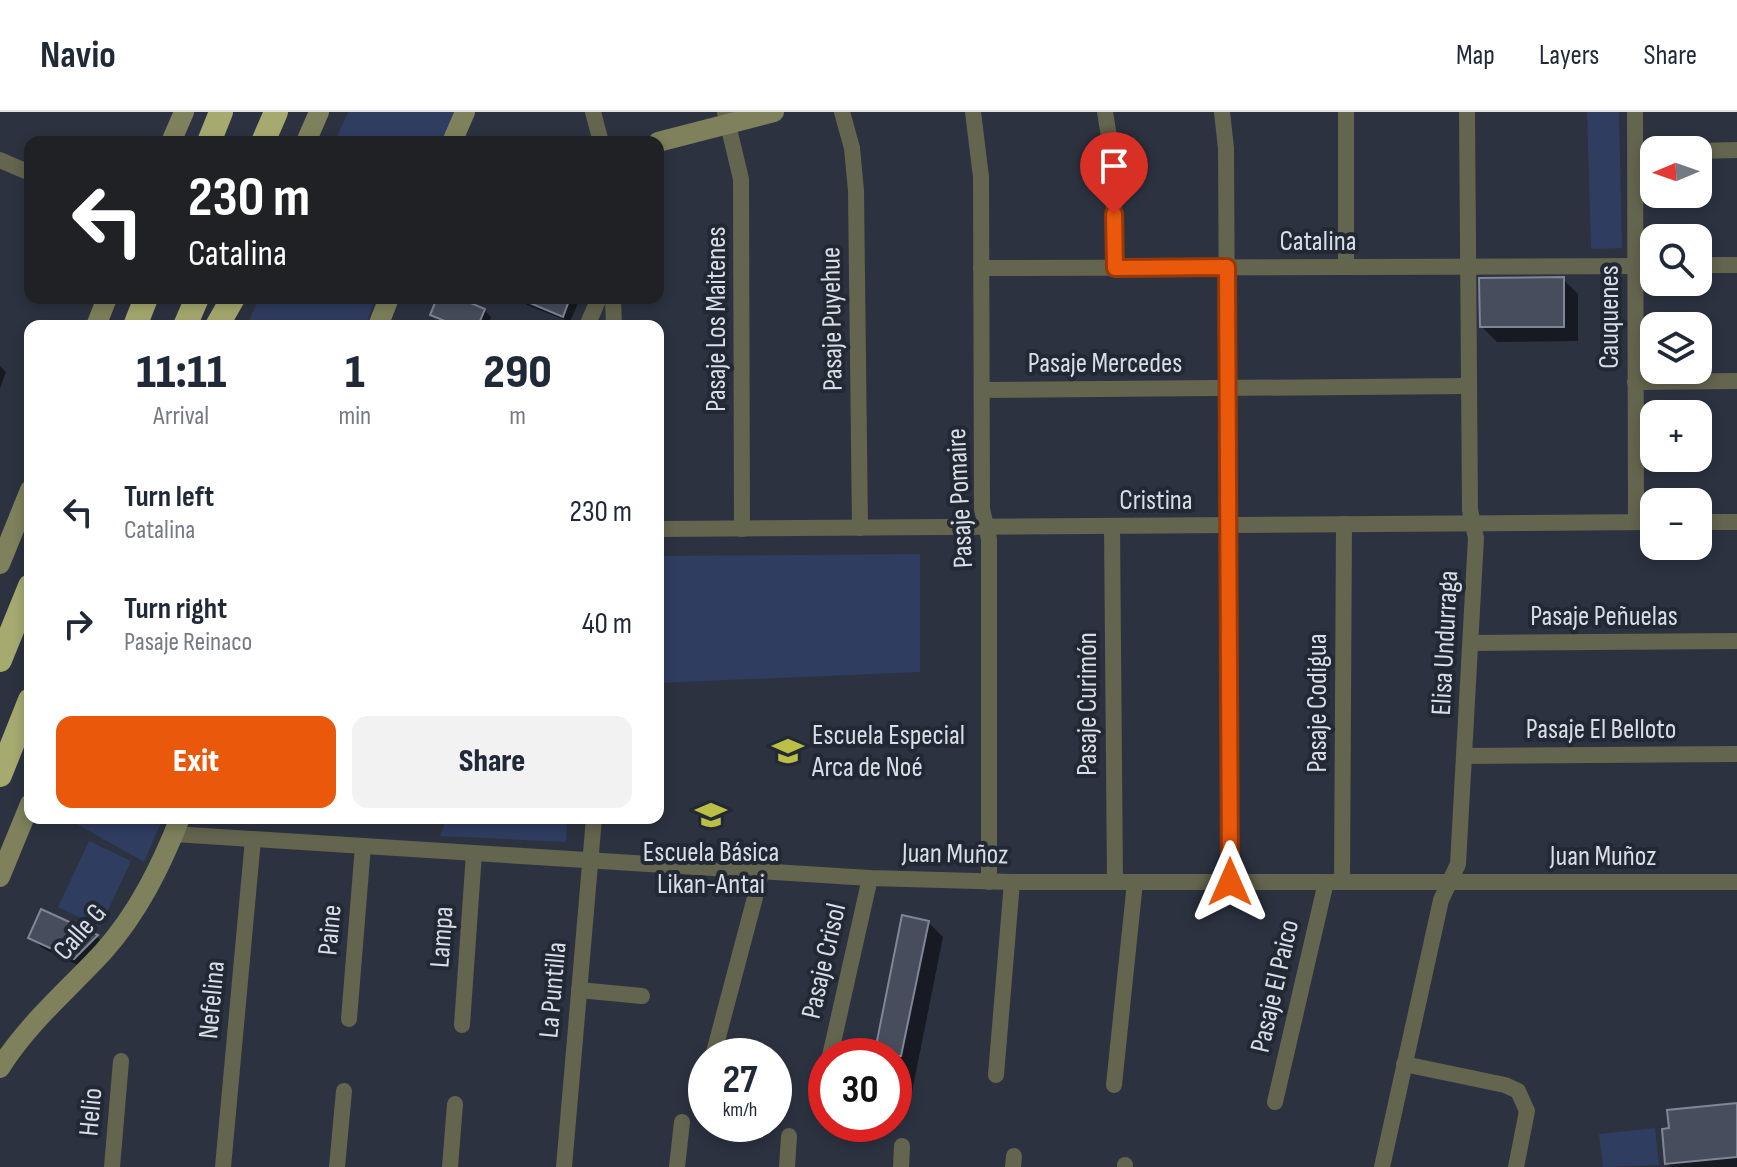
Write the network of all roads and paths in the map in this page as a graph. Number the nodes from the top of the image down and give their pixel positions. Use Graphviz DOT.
graph roads {
  1 [pos="184,112"];
  2 [pos="209,112"];
  3 [pos="221,112"];
  4 [pos="276,112"];
  5 [pos="319,112"];
  6 [pos="465,112"];
  7 [pos="593,112"];
  8 [pos="774,112"];
  9 [pos="842,112"];
  10 [pos="973,112"];
  11 [pos="1105,112"];
  12 [pos="1222,112"];
  13 [pos="1346,112"];
  14 [pos="1467,112"];
  15 [pos="1635,112"];
  16 [pos="727,118"];
  17 [pos="174,136"];
  18 [pos="203,136"];
  19 [pos="211,136"];
  20 [pos="266,136"];
  21 [pos="309,136"];
  22 [pos="455,136"];
  23 [pos="599,136"];
  24 [pos="664,140"];
  25 [pos="1737,150"];
  26 [pos="1712,151"];
  27 [pos="1635,152"];
  28 [pos="1640,152"];
  29 [pos="0,160"];
  30 [pos="24,170"];
  31 [pos="1712,265"];
  32 [pos="1737,265"];
  33 [pos="1468,266"];
  34 [pos="1635,266"];
  35 [pos="1640,266"];
  36 [pos="1227,267"];
  37 [pos="1346,267"];
  38 [pos="981,268"];
  39 [pos="1115,268"];
  40 [pos="1737,381"];
  41 [pos="1635,382"];
  42 [pos="1469,386"];
  43 [pos="1228,388"];
  44 [pos="982,390"];
  45 [pos="24,505"];
  46 [pos="1636,522"];
  47 [pos="1640,522"];
  48 [pos="1712,522"];
  49 [pos="1737,522"];
  50 [pos="1474,523"];
  51 [pos="1344,524"];
  52 [pos="1229,525"];
  53 [pos="1112,526"];
  54 [pos="986,527"];
  55 [pos="860,528"];
  56 [pos="664,529"];
  57 [pos="742,529"];
  58 [pos="0,564"];
  59 [pos="24,601"];
  60 [pos="1737,641"];
  61 [pos="1471,643"];
  62 [pos="0,660"];
  63 [pos="24,715"];
  64 [pos="1737,754"];
  65 [pos="1465,756"];
  66 [pos="0,775"];
  67 [pos="24,819"];
  68 [pos="593,824"];
  69 [pos="177,826"];
  70 [pos="253,839"];
  71 [pos="363,846"];
  72 [pos="474,853"];
  73 [pos="590,860"];
  74 [pos="762,871"];
  75 [pos="0,877"];
  76 [pos="870,878"];
  77 [pos="1450,881"];
  78 [pos="989,882"];
  79 [pos="1012,882"];
  80 [pos="1115,882"];
  81 [pos="1135,882"];
  82 [pos="1230,882"];
  83 [pos="1334,882"];
  84 [pos="1737,882"];
  85 [pos="579,990"];
  86 [pos="642,996"];
  87 [pos="349,1019"];
  88 [pos="462,1025"];
  89 [pos="718,1038"];
  90 [pos="834,1038"];
  91 [pos="121,1061"];
  92 [pos="1404,1064"];
  93 [pos="0,1068"];
  94 [pos="996,1075"];
  95 [pos="1114,1085"];
  96 [pos="344,1091"];
  97 [pos="1275,1102"];
  98 [pos="455,1104"];
  99 [pos="682,1122"];
  100 [pos="789,1142"];
  101 [pos="902,1146"];
  102 [pos="112,1167"];
  103 [pos="223,1167"];
  104 [pos="337,1167"];
  105 [pos="450,1167"];
  106 [pos="564,1167"];
  107 [pos="677,1167"];
  108 [pos="787,1167"];
  109 [pos="901,1167"];
  110 [pos="1382,1167"];
  111 [pos="1516,1167"];
  1 -- 17 [label="street"];
  2 -- 18 [label="highway"];
  3 -- 19 [label="highway"];
  4 -- 20 [label="highway"];
  5 -- 21 [label="street"];
  6 -- 22 [label="street"];
  7 -- 23 [label="street"];
  8 -- 16 [label="street"];
  9 -- 55 [label="street, Pasaje Puyehue"];
  10 -- 38 [label="street, Pasaje Pomaire"];
  11 -- 39 [label="street"];
  12 -- 36 [label="street"];
  13 -- 37 [label="street"];
  14 -- 33 [label="street, Elisa Undurraga"];
  15 -- 27 [label="street, Cauquenes"];
  16 -- 24 [label="street"];
  16 -- 57 [label="street, Pasaje Los Maitenes"];
  25 -- 26 [label="street"];
  27 -- 28 [label="street"];
  27 -- 34 [label="street, Cauquenes"];
  29 -- 30 [label="street"];
  31 -- 32 [label="street"];
  33 -- 34 [label="street, Catalina"];
  33 -- 37 [label="street, Catalina"];
  33 -- 42 [label="street, Elisa Undurraga"];
  34 -- 35 [label="street, Catalina"];
  34 -- 41 [label="street, Cauquenes"];
  36 -- 37 [label="street, Catalina"];
  36 -- 39 [label="street, Catalina"];
  36 -- 43 [label="street"];
  38 -- 39 [label="street, Catalina"];
  38 -- 44 [label="street, Pasaje Pomaire"];
  40 -- 41 [label="street"];
  41 -- 46 [label="street, Cauquenes"];
  42 -- 43 [label="street, Pasaje Mercedes"];
  42 -- 50 [label="street, Elisa Undurraga"];
  43 -- 44 [label="street, Pasaje Mercedes"];
  43 -- 52 [label="street"];
  44 -- 54 [label="street, Pasaje Pomaire"];
  45 -- 58 [label="street"];
  46 -- 47 [label="street, Cristina"];
  46 -- 50 [label="street, Cristina"];
  48 -- 49 [label="street"];
  50 -- 51 [label="street, Cristina"];
  50 -- 61 [label="street, Elisa Undurraga"];
  51 -- 52 [label="street, Cristina"];
  51 -- 83 [label="street, Pasaje Codigua"];
  52 -- 53 [label="street, Cristina"];
  52 -- 82 [label="street"];
  53 -- 54 [label="street, Cristina"];
  53 -- 80 [label="street, Pasaje Curimón"];
  54 -- 55 [label="street, Cristina"];
  54 -- 78 [label="street, Pasaje Pomaire"];
  55 -- 57 [label="street, Cristina"];
  56 -- 57 [label="street, Cristina"];
  59 -- 62 [label="highway"];
  60 -- 61 [label="street, Pasaje Peñuelas"];
  61 -- 65 [label="street, Elisa Undurraga"];
  63 -- 66 [label="highway"];
  64 -- 65 [label="street, Pasaje El Belloto"];
  65 -- 77 [label="street, Elisa Undurraga"];
  67 -- 75 [label="street"];
  68 -- 73 [label="street, La Puntilla"];
  69 -- 70 [label="street, Juan Muñoz"];
  69 -- 93 [label="street, Calle G"];
  70 -- 71 [label="street, Juan Muñoz"];
  70 -- 103 [label="street, Nefelina"];
  71 -- 72 [label="street, Juan Muñoz"];
  71 -- 87 [label="street, Paine"];
  72 -- 73 [label="street, Juan Muñoz"];
  72 -- 88 [label="street, Lampa"];
  73 -- 74 [label="street, Juan Muñoz"];
  73 -- 85 [label="street, La Puntilla"];
  74 -- 76 [label="street, Juan Muñoz"];
  74 -- 89 [label="street"];
  76 -- 78 [label="street, Juan Muñoz"];
  76 -- 90 [label="street, Pasaje Crisol"];
  77 -- 83 [label="street, Juan Muñoz"];
  77 -- 84 [label="street, Juan Muñoz"];
  77 -- 92 [label="street, Elisa Undurraga"];
  78 -- 79 [label="street, Juan Muñoz"];
  79 -- 80 [label="street, Juan Muñoz"];
  79 -- 94 [label="street"];
  80 -- 81 [label="street, Juan Muñoz"];
  81 -- 82 [label="street, Juan Muñoz"];
  81 -- 95 [label="street"];
  82 -- 83 [label="street, Juan Muñoz"];
  83 -- 97 [label="street, Pasaje El Paico"];
  85 -- 86 [label="street"];
  85 -- 106 [label="street, La Puntilla"];
  91 -- 102 [label="street, Helio"];
  92 -- 110 [label="street, Elisa Undurraga"];
  92 -- 111 [label="street"];
  96 -- 104 [label="street"];
  98 -- 105 [label="street"];
  99 -- 107 [label="street"];
  100 -- 108 [label="street"];
  101 -- 109 [label="street"];
}
